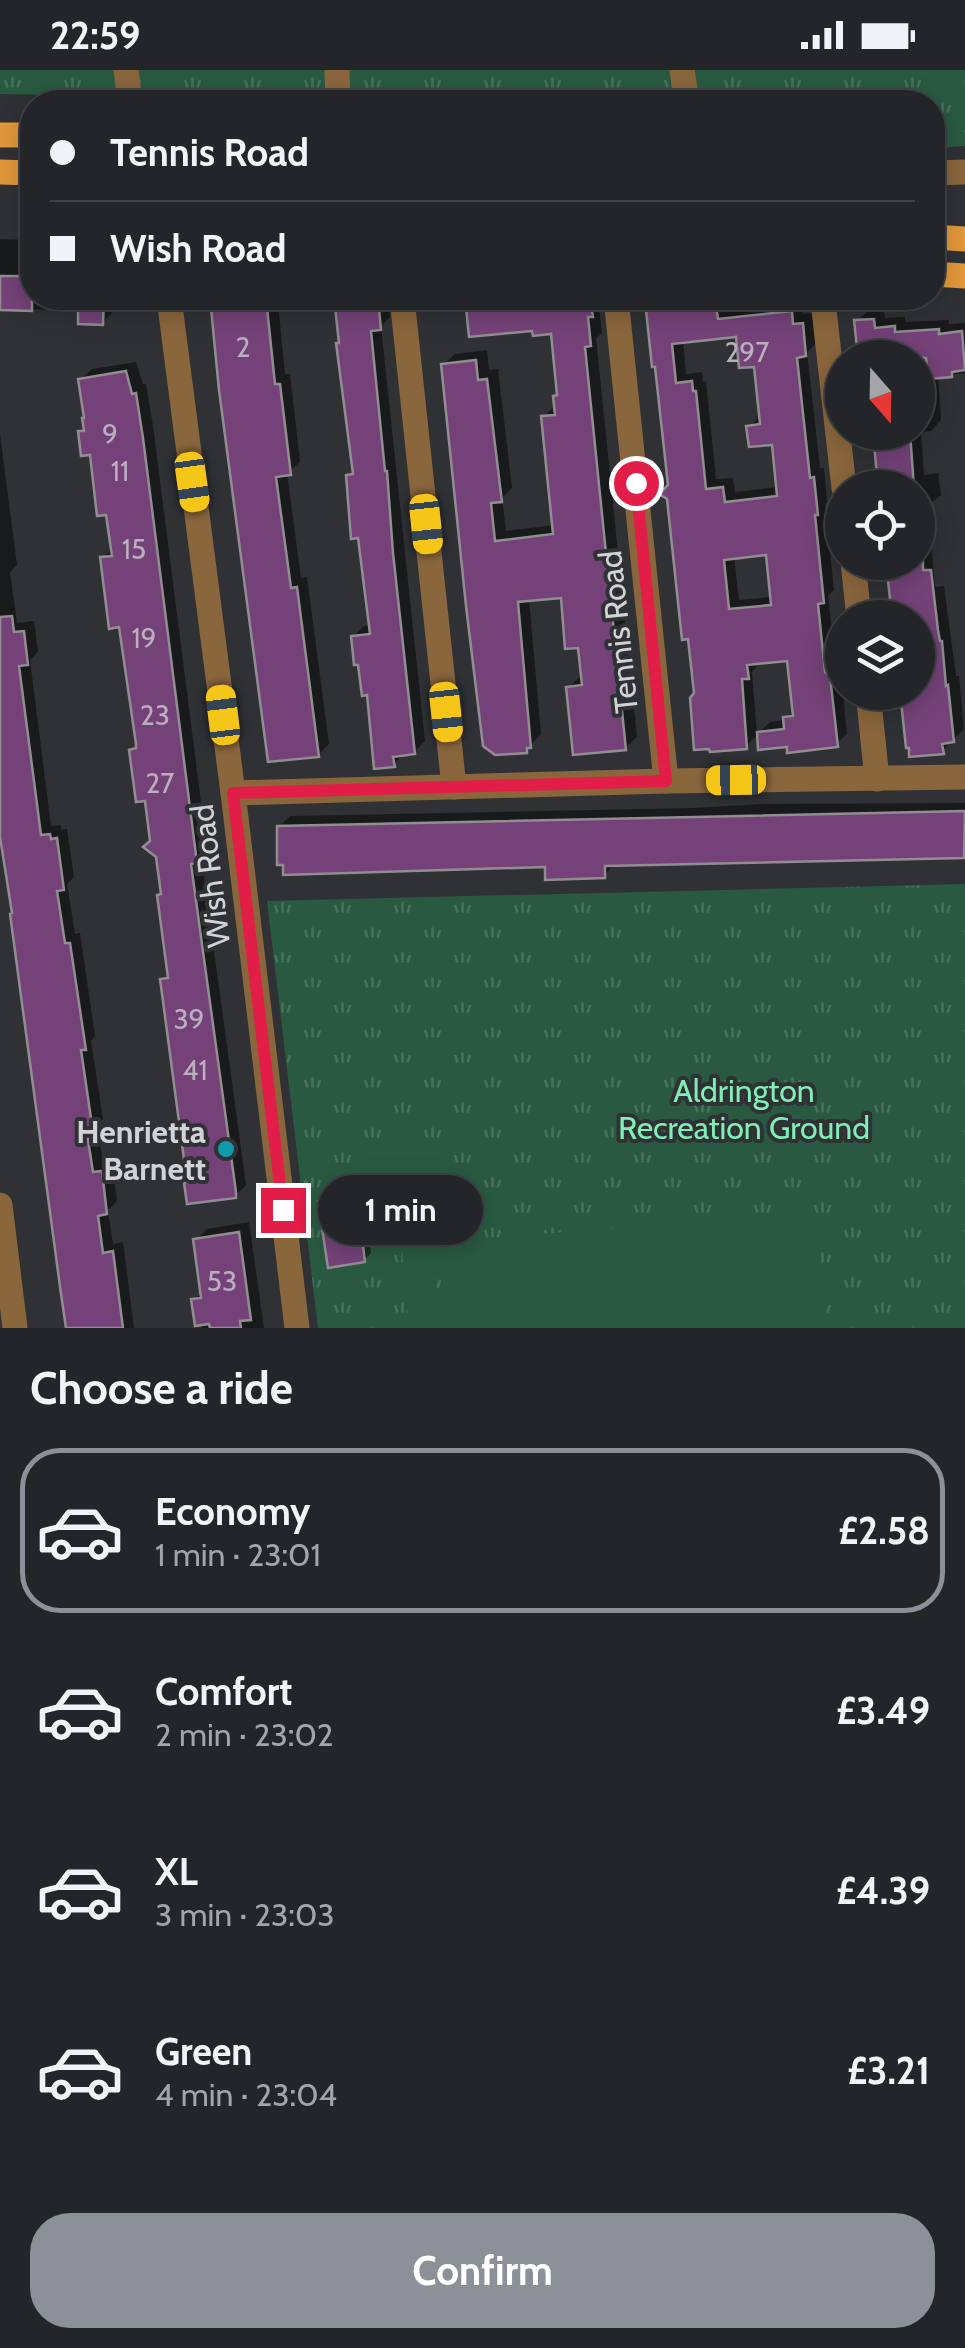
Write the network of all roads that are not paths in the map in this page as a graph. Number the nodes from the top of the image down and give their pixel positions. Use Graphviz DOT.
graph roads {
  1 [pos="171,310"];
  2 [pos="403,310"];
  3 [pos="617,310"];
  4 [pos="824,310"];
  5 [pos="842,470"];
  6 [pos="870,710"];
  7 [pos="965,776"];
  8 [pos="877,778"];
  9 [pos="666,781"];
  10 [pos="454,787"];
  11 [pos="233,793"];
  12 [pos="0,1205"];
  13 [pos="15,1328"];
  14 [pos="297,1328"];
  1 -- 11 [label="street, Wish Road"];
  2 -- 10 [label="street"];
  3 -- 9 [label="street, Tennis Road"];
  4 -- 5 [label="street"];
  6 -- 8 [label="street"];
  7 -- 8 [label="street"];
  8 -- 9 [label="street"];
  9 -- 10 [label="street"];
  10 -- 11 [label="street"];
  11 -- 14 [label="street, Wish Road"];
  12 -- 13 [label="street"];
}
